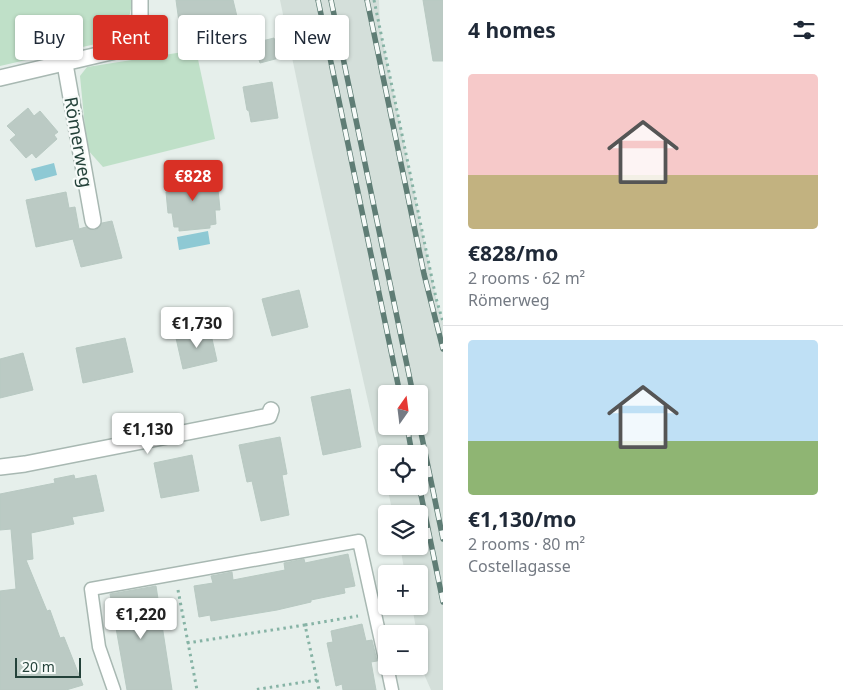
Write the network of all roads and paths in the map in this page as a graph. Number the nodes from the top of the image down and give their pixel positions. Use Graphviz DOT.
graph roads {
  1 [pos="140,0"];
  2 [pos="374,0"];
  3 [pos="65,64"];
  4 [pos="0,78"];
  5 [pos="93,221"];
  6 [pos="443,322"];
  7 [pos="271,410"];
  8 [pos="0,467"];
  9 [pos="177,584"];
  10 [pos="375,613"];
  11 [pos="305,625"];
  12 [pos="378,627"];
  13 [pos="187,643"];
  14 [pos="388,675"];
  15 [pos="317,680"];
  16 [pos="114,690"];
  17 [pos="197,690"];
  18 [pos="253,690"];
  19 [pos="319,690"];
  20 [pos="392,690"];
  1 -- 3 [label="street"];
  2 -- 6 [label="path"];
  3 -- 4 [label="street"];
  3 -- 5 [label="street, Römerweg"];
  7 -- 8 [label="street"];
  9 -- 13 [label="path"];
  10 -- 11 [label="path"];
  10 -- 12 [label="lane"];
  10 -- 16 [label="lane"];
  11 -- 13 [label="path"];
  11 -- 15 [label="path"];
  13 -- 17 [label="path"];
  14 -- 20 [label="lane"];
  15 -- 18 [label="path"];
  15 -- 19 [label="path"];
}
